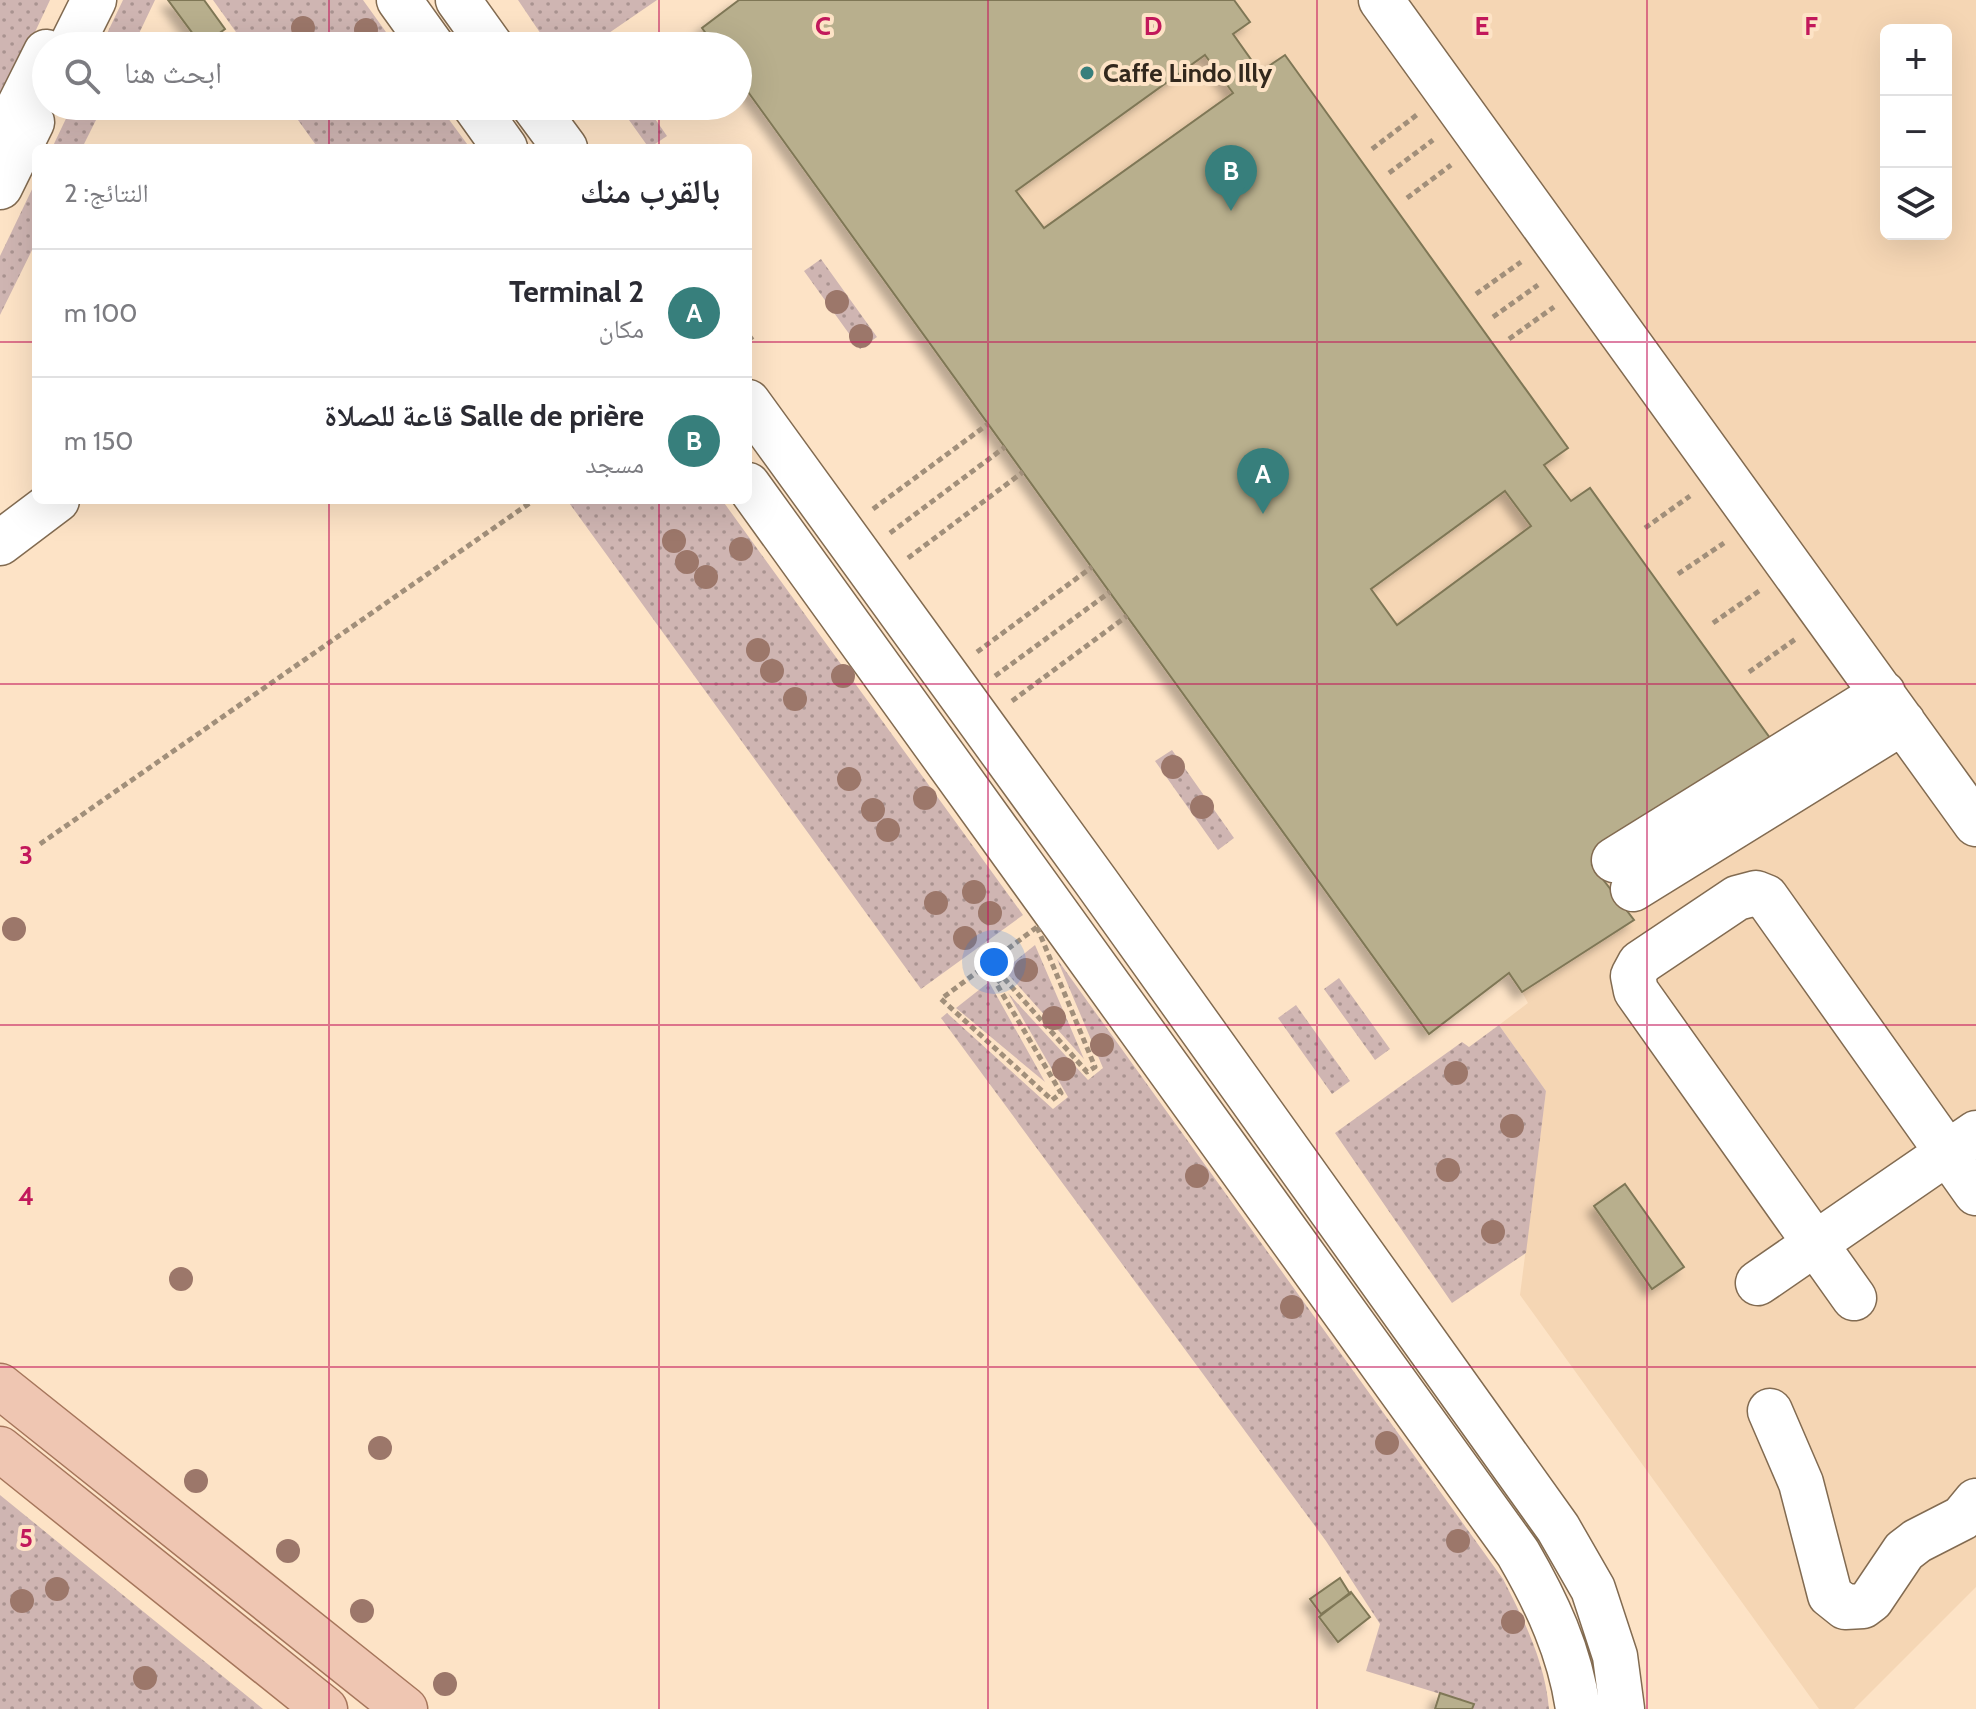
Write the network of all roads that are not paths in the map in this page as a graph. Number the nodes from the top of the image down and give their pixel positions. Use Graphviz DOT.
graph roads {
  1 [pos="72,0"];
  2 [pos="94,0"];
  3 [pos="399,0"];
  4 [pos="458,0"];
  5 [pos="1381,0"];
  6 [pos="56,32"];
  7 [pos="78,32"];
  8 [pos="422,32"];
  9 [pos="481,32"];
  10 [pos="32,80"];
  11 [pos="34,120"];
  12 [pos="485,120"];
  13 [pos="544,120"];
  14 [pos="0,144"];
  15 [pos="502,144"];
  16 [pos="562,144"];
  17 [pos="0,187"];
  18 [pos="752,408"];
  19 [pos="752,491"];
  20 [pos="52,504"];
  21 [pos="0,543"];
  22 [pos="1893,707"];
  23 [pos="1976,824"];
  24 [pos="1624,874"];
  25 [pos="1962,1142"];
  26 [pos="1976,1193"];
  27 [pos="1816,1243"];
  28 [pos="1758,1283"];
  29 [pos="1854,1298"];
  30 [pos="0,1386"];
  31 [pos="1770,1411"];
  32 [pos="0,1449"];
  33 [pos="1976,1501"];
  34 [pos="325,1709"];
  35 [pos="405,1709"];
  36 [pos="1578,1709"];
  37 [pos="1622,1709"];
  1 -- 6 [label="street"];
  2 -- 7 [label="street"];
  3 -- 8 [label="street"];
  4 -- 9 [label="street"];
  5 -- 22 [label="street"];
  10 -- 14 [label="street"];
  11 -- 17 [label="street"];
  12 -- 15 [label="street"];
  13 -- 16 [label="street"];
  18 -- 37 [label="street"];
  19 -- 36 [label="street"];
  20 -- 21 [label="street"];
  22 -- 23 [label="street"];
  22 -- 24 [label="street"];
  25 -- 26 [label="street"];
  25 -- 27 [label="street"];
  25 -- 27 [label="street"];
  27 -- 28 [label="street"];
  27 -- 29 [label="street"];
  30 -- 35 [label="main road"];
  31 -- 33 [label="street"];
  32 -- 34 [label="main road"];
}
